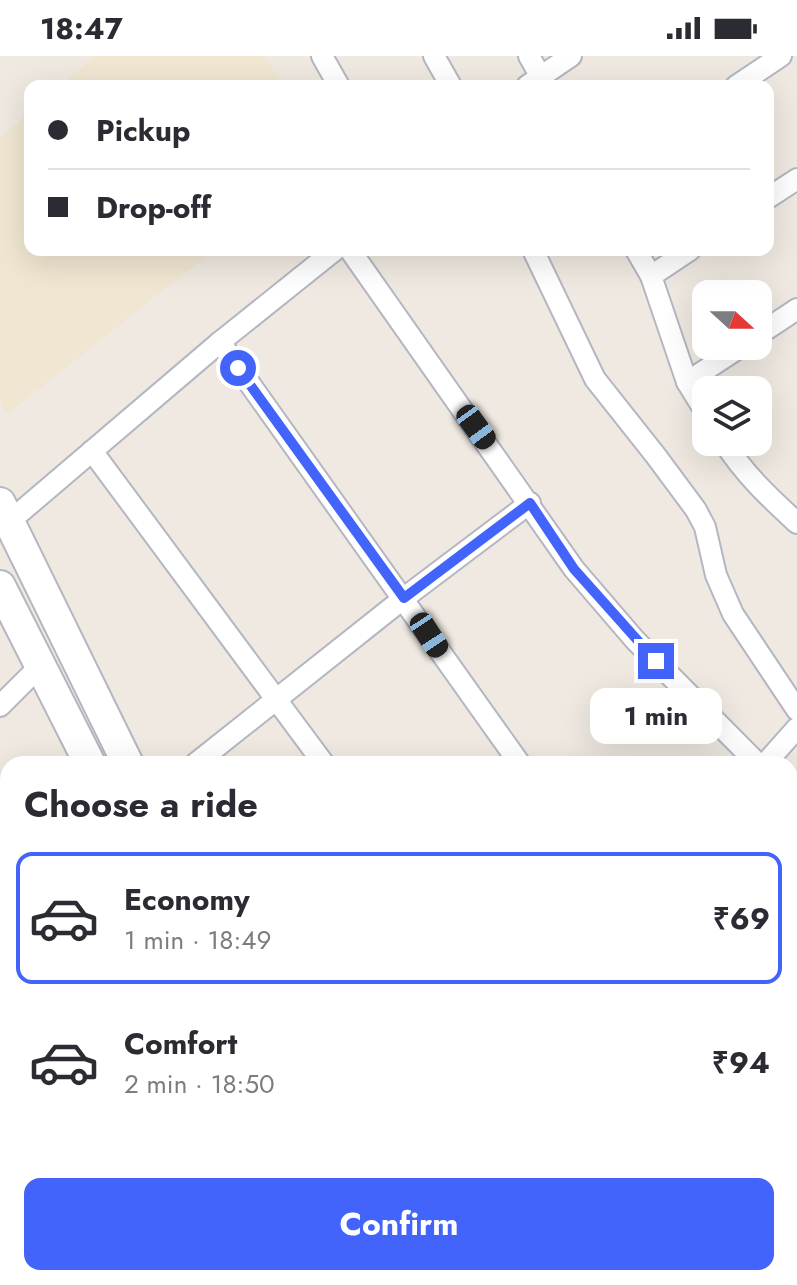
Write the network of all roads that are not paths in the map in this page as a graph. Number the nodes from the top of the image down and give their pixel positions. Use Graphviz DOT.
graph roads {
  1 [pos="322,56"];
  2 [pos="434,56"];
  3 [pos="529,56"];
  4 [pos="571,56"];
  5 [pos="781,56"];
  6 [pos="336,80"];
  7 [pos="448,80"];
  8 [pos="536,80"];
  9 [pos="541,80"];
  10 [pos="745,80"];
  11 [pos="797,179"];
  12 [pos="774,194"];
  13 [pos="328,256"];
  14 [pos="354,256"];
  15 [pos="536,256"];
  16 [pos="639,256"];
  17 [pos="681,256"];
  18 [pos="651,276"];
  19 [pos="797,309"];
  20 [pos="772,326"];
  21 [pos="220,342"];
  22 [pos="721,360"];
  23 [pos="687,382"];
  24 [pos="692,390"];
  25 [pos="92,451"];
  26 [pos="733,456"];
  27 [pos="530,503"];
  28 [pos="5,512"];
  29 [pos="797,523"];
  30 [pos="36,581"];
  31 [pos="3,593"];
  32 [pos="404,598"];
  33 [pos="39,667"];
  34 [pos="275,700"];
  35 [pos="0,706"];
  36 [pos="797,710"];
  37 [pos="797,728"];
  38 [pos="86,756"];
  39 [pos="124,756"];
  40 [pos="205,756"];
  41 [pos="318,756"];
  42 [pos="514,756"];
  43 [pos="750,756"];
  44 [pos="772,756"];
  1 -- 6 [label="street"];
  2 -- 7 [label="street"];
  3 -- 8 [label="street"];
  4 -- 9 [label="street"];
  5 -- 10 [label="street"];
  11 -- 12 [label="street"];
  13 -- 21 [label="street"];
  14 -- 27 [label="street"];
  15 -- 36 [label="street"];
  16 -- 18 [label="street"];
  17 -- 18 [label="street"];
  18 -- 23 [label="street"];
  19 -- 20 [label="street"];
  21 -- 25 [label="street"];
  21 -- 32 [label="street"];
  22 -- 23 [label="street"];
  23 -- 24 [label="street"];
  25 -- 28 [label="street"];
  25 -- 34 [label="street"];
  26 -- 29 [label="street"];
  27 -- 32 [label="street"];
  27 -- 43 [label="street"];
  28 -- 30 [label="main road"];
  30 -- 31 [label="main road"];
  30 -- 39 [label="main road"];
  31 -- 33 [label="main road"];
  32 -- 34 [label="street"];
  32 -- 42 [label="street"];
  33 -- 35 [label="street"];
  33 -- 38 [label="main road"];
  34 -- 40 [label="street"];
  34 -- 41 [label="street"];
  37 -- 44 [label="street"];
}
